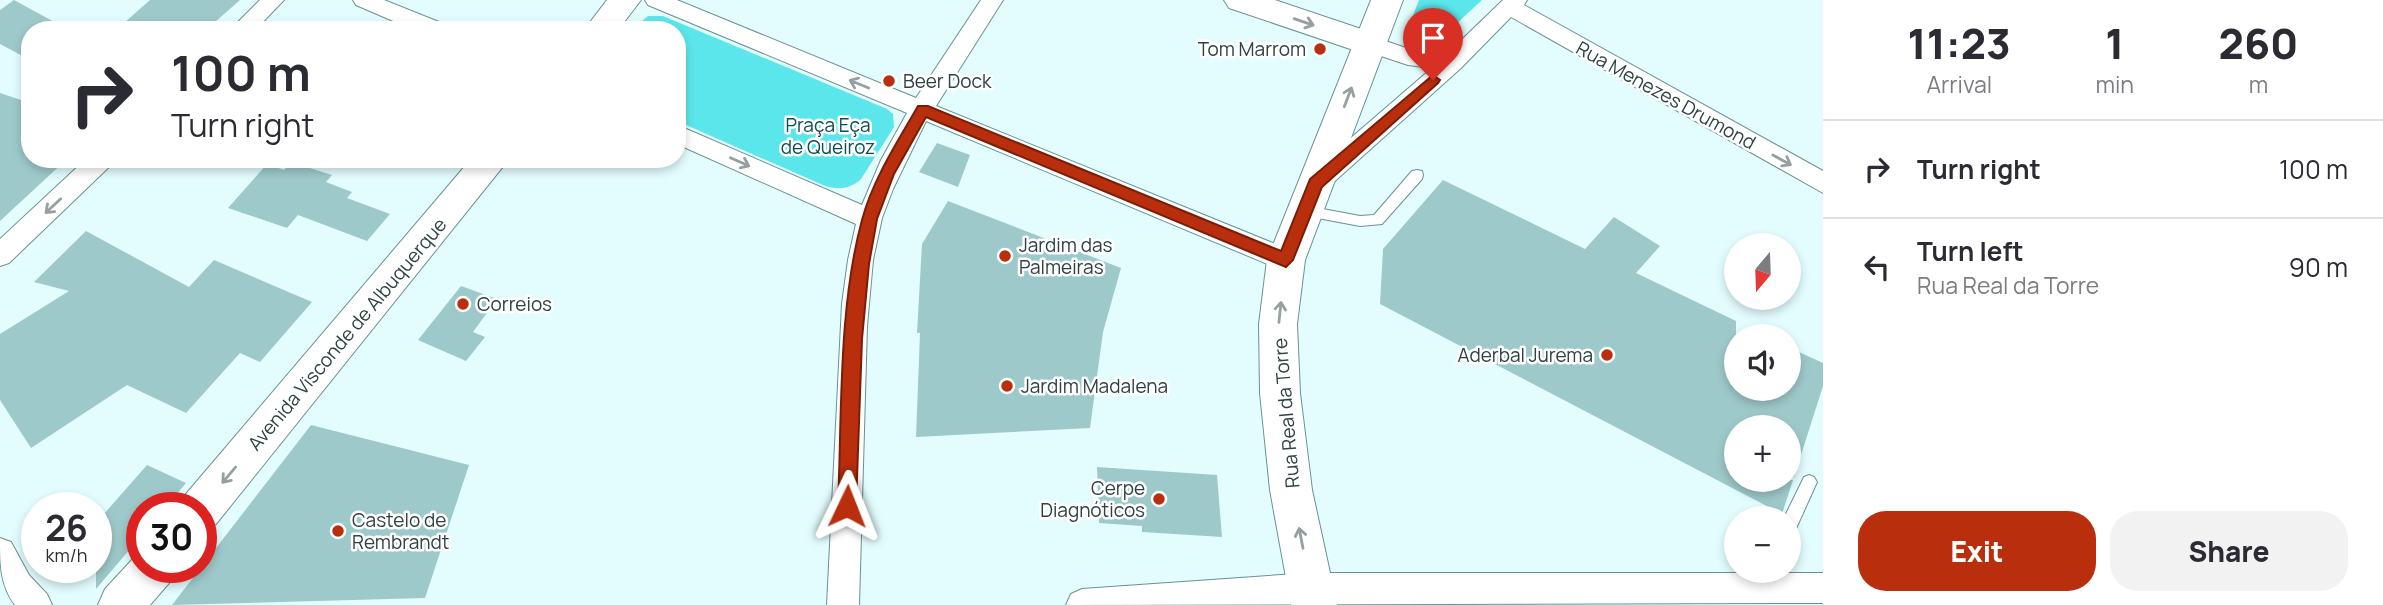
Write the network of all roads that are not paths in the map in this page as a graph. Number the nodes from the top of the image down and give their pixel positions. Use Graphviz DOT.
graph roads {
  1 [pos="272,0"];
  2 [pos="364,0"];
  3 [pos="625,0"];
  4 [pos="656,0"];
  5 [pos="992,0"];
  6 [pos="1240,0"];
  7 [pos="1387,0"];
  8 [pos="1513,3"];
  9 [pos="250,21"];
  10 [pos="414,21"];
  11 [pos="608,21"];
  12 [pos="1368,43"];
  13 [pos="1453,62"];
  14 [pos="923,110"];
  15 [pos="686,138"];
  16 [pos="92,168"];
  17 [pos="485,168"];
  18 [pos="1417,175"];
  19 [pos="1823,183"];
  20 [pos="1310,197"];
  21 [pos="870,219"];
  22 [pos="0,255"];
  23 [pos="1286,260"];
  24 [pos="1809,482"];
  25 [pos="215,492"];
  26 [pos="1798,506"];
  27 [pos="0,553"];
  28 [pos="140,583"];
  29 [pos="1767,588"];
  30 [pos="1823,588"];
  31 [pos="1312,596"];
  32 [pos="36,605"];
  33 [pos="121,605"];
  34 [pos="843,605"];
  35 [pos="1082,605"];
  1 -- 9 [label="street"];
  2 -- 10 [label="street"];
  3 -- 11 [label="main road"];
  14 -- 4 [label="street, one-way"];
  5 -- 14 [label="street"];
  6 -- 12 [label="main road, one-way"];
  7 -- 12 [label="main road, Rua Real da Torre"];
  8 -- 13 [label="street, Rua Real da Torre"];
  8 -- 19 [label="street, Rua Menezes Drumond, one-way"];
  12 -- 13 [label="street"];
  20 -- 12 [label="main road, Rua Real da Torre, one-way"];
  13 -- 20 [label="street, Rua Real da Torre"];
  14 -- 21 [label="street"];
  14 -- 23 [label="street"];
  15 -- 21 [label="street, one-way"];
  16 -- 22 [label="street, one-way"];
  17 -- 25 [label="main road, Avenida Visconde de Albuquerque, one-way"];
  18 -- 20 [label="lane"];
  20 -- 23 [label="main road, Rua Real da Torre"];
  21 -- 34 [label="street"];
  31 -- 23 [label="main road, Rua Real da Torre, one-way"];
  24 -- 26 [label="lane"];
  27 -- 32 [label="street"];
  28 -- 33 [label="main road"];
  29 -- 30 [label="street"];
  29 -- 31 [label="street"];
  31 -- 35 [label="street"];
}
